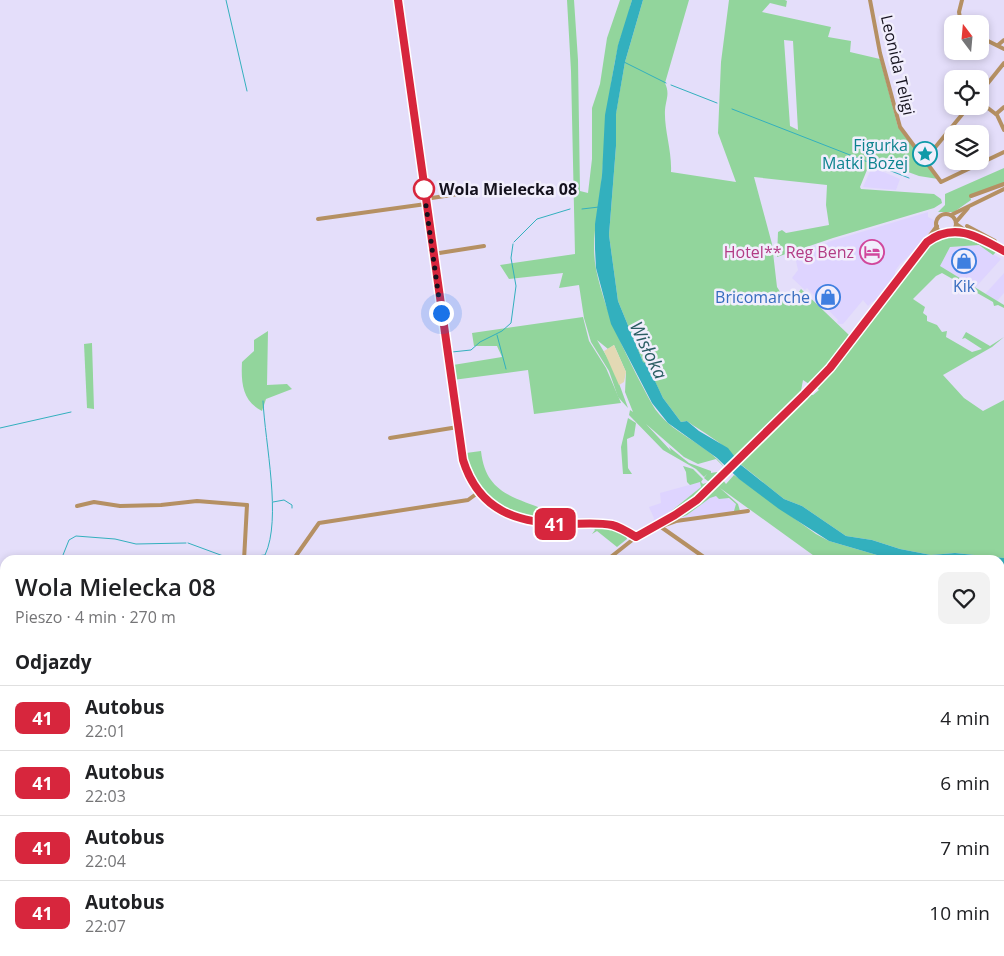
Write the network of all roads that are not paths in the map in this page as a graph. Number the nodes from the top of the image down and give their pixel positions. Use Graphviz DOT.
graph roads {
  1 [pos="398,0"];
  2 [pos="870,0"];
  3 [pos="962,0"];
  4 [pos="960,15"];
  5 [pos="1004,40"];
  6 [pos="989,41"];
  7 [pos="998,45"];
  8 [pos="1004,50"];
  9 [pos="1004,62"];
  10 [pos="989,81"];
  11 [pos="1004,107"];
  12 [pos="989,109"];
  13 [pos="996,114"];
  14 [pos="962,115"];
  15 [pos="1004,130"];
  16 [pos="1004,152"];
  17 [pos="924,161"];
  18 [pos="1004,184"];
  19 [pos="1004,189"];
  20 [pos="478,191"];
  21 [pos="971,196"];
  22 [pos="425,199"];
  23 [pos="426,204"];
  24 [pos="971,205"];
  25 [pos="952,215"];
  26 [pos="318,218"];
  27 [pos="956,223"];
  28 [pos="937,226"];
  29 [pos="967,226"];
  30 [pos="952,231"];
  31 [pos="942,232"];
  32 [pos="973,236"];
  33 [pos="927,242"];
  34 [pos="484,246"];
  35 [pos="994,246"];
  36 [pos="1004,251"];
  37 [pos="433,254"];
  38 [pos="458,427"];
  39 [pos="390,438"];
  40 [pos="479,492"];
  41 [pos="77,506"];
  42 [pos="748,511"];
  43 [pos="658,526"];
  44 [pos="636,537"];
  45 [pos="244,555"];
  46 [pos="297,555"];
  47 [pos="613,555"];
  48 [pos="701,555"];
  1 -- 22 [label="street"];
  2 -- 17 [label="street, Leonida Teligi"];
  3 -- 4 [label="street"];
  5 -- 7 [label="street"];
  6 -- 7 [label="street"];
  7 -- 8 [label="street"];
  9 -- 10 [label="street"];
  11 -- 13 [label="street"];
  12 -- 13 [label="street"];
  13 -- 15 [label="street"];
  14 -- 17 [label="street"];
  16 -- 17 [label="street, Leonida Teligi"];
  18 -- 21 [label="street"];
  19 -- 24 [label="street"];
  20 -- 22 [label="street"];
  22 -- 23 [label="street"];
  23 -- 26 [label="street"];
  23 -- 37 [label="street"];
  24 -- 25 [label="street"];
  24 -- 27 [label="street"];
  25 -- 27 [label="street"];
  25 -- 28 [label="street"];
  27 -- 30 [label="street"];
  27 -- 32 [label="street"];
  28 -- 31 [label="street"];
  28 -- 33 [label="street"];
  29 -- 35 [label="street"];
  30 -- 31 [label="street"];
  30 -- 32 [label="street"];
  31 -- 33 [label="street"];
  32 -- 35 [label="street"];
  33 -- 43 [label="street"];
  34 -- 37 [label="street"];
  35 -- 36 [label="street"];
  37 -- 38 [label="street"];
  38 -- 39 [label="street"];
  38 -- 40 [label="street"];
  40 -- 44 [label="street"];
  40 -- 46 [label="street"];
  41 -- 45 [label="street"];
  42 -- 43 [label="street"];
  43 -- 44 [label="street"];
  43 -- 48 [label="street"];
  44 -- 47 [label="street"];
}
